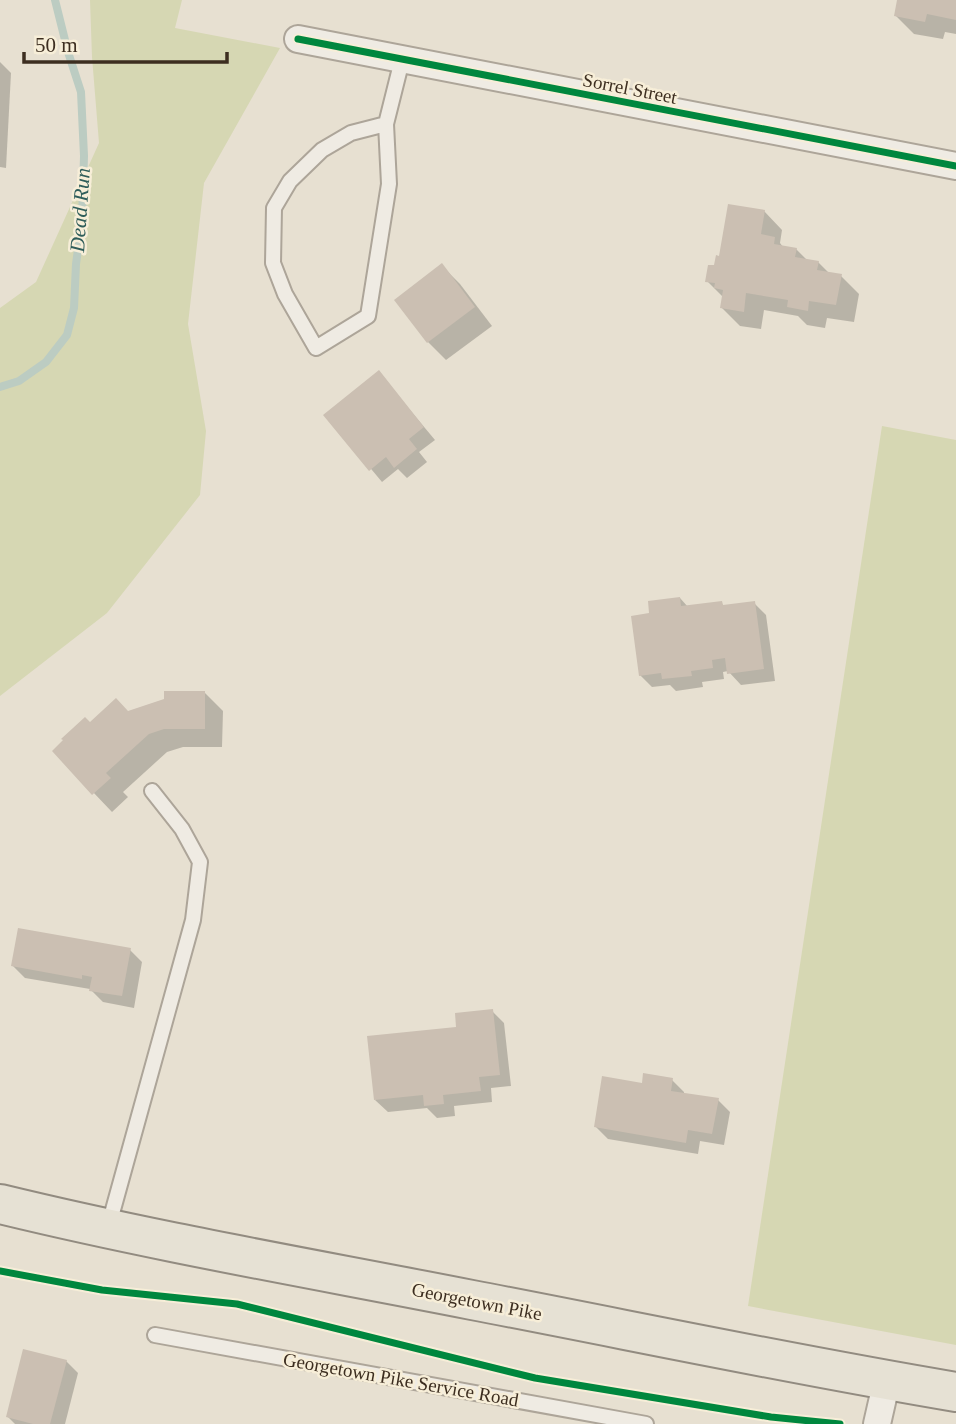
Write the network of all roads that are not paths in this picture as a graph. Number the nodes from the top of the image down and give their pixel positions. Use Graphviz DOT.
graph roads {
  1 [pos="298,39"];
  2 [pos="402,60"];
  3 [pos="386,124"];
  4 [pos="956,166"];
  5 [pos="152,791"];
  6 [pos="0,1204"];
  7 [pos="108,1229"];
  8 [pos="155,1335"];
  9 [pos="887,1380"];
  10 [pos="956,1392"];
  11 [pos="646,1424"];
  12 [pos="877,1424"];
  1 -- 2 [label="street, Sorrel Street"];
  2 -- 3 [label="lane"];
  2 -- 4 [label="street, Sorrel Street"];
  3 -- 3 [label="lane"];
  5 -- 7 [label="lane"];
  6 -- 7 [label="main road, Georgetown Pike"];
  7 -- 9 [label="main road, Georgetown Pike"];
  8 -- 11 [label="lane, Georgetown Pike Service Road"];
  9 -- 10 [label="main road, Georgetown Pike"];
  9 -- 12 [label="street"];
}
